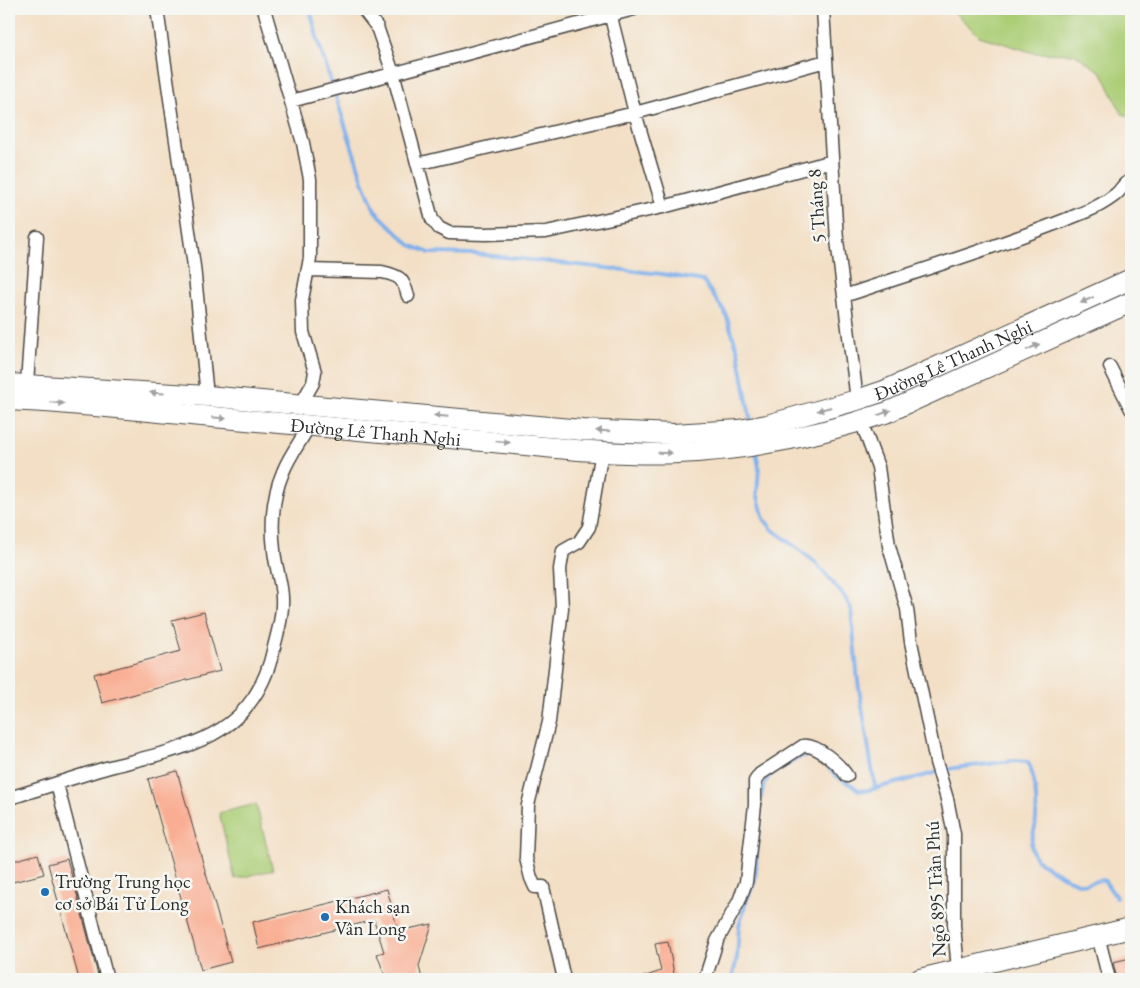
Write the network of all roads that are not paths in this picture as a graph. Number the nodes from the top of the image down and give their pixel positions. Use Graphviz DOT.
graph roads {
  1 [pos="157,9"];
  2 [pos="264,9"];
  3 [pos="363,9"];
  4 [pos="634,9"];
  5 [pos="823,9"];
  6 [pos="609,12"];
  7 [pos="826,61"];
  8 [pos="392,73"];
  9 [pos="291,101"];
  10 [pos="635,113"];
  11 [pos="832,161"];
  12 [pos="417,164"];
  13 [pos="1131,181"];
  14 [pos="663,207"];
  15 [pos="37,237"];
  16 [pos="308,270"];
  17 [pos="1131,279"];
  18 [pos="408,296"];
  19 [pos="844,296"];
  20 [pos="1131,302"];
  21 [pos="1063,311"];
  22 [pos="1071,330"];
  23 [pos="1110,367"];
  24 [pos="18,384"];
  25 [pos="207,396"];
  26 [pos="9,400"];
  27 [pos="857,400"];
  28 [pos="302,404"];
  29 [pos="1131,408"];
  30 [pos="479,420"];
  31 [pos="861,421"];
  32 [pos="309,426"];
  33 [pos="768,434"];
  34 [pos="740,439"];
  35 [pos="476,440"];
  36 [pos="602,451"];
  37 [pos="847,776"];
  38 [pos="57,784"];
  39 [pos="9,798"];
  40 [pos="1131,928"];
  41 [pos="1098,936"];
  42 [pos="967,972"];
  43 [pos="107,979"];
  44 [pos="564,979"];
  45 [pos="705,979"];
  46 [pos="920,979"];
  47 [pos="1109,979"];
  1 -- 25 [label="street"];
  2 -- 9 [label="street"];
  3 -- 8 [label="street"];
  4 -- 6 [label="street"];
  5 -- 7 [label="street, 5 Tháng 8"];
  6 -- 8 [label="street"];
  6 -- 10 [label="street"];
  7 -- 10 [label="street"];
  7 -- 11 [label="street, 5 Tháng 8"];
  8 -- 9 [label="street"];
  8 -- 12 [label="street"];
  9 -- 16 [label="street"];
  10 -- 12 [label="street"];
  10 -- 14 [label="street"];
  11 -- 14 [label="street"];
  11 -- 19 [label="street, 5 Tháng 8"];
  12 -- 14 [label="street"];
  13 -- 19 [label="street"];
  15 -- 24 [label="street"];
  16 -- 18 [label="street"];
  16 -- 28 [label="street"];
  17 -- 21 [label="main road, Đường Lê Thanh Nghị, one-way"];
  19 -- 27 [label="street, 5 Tháng 8"];
  20 -- 22 [label="main road, Đường Lê Thanh Nghị"];
  21 -- 22 [label="main road"];
  21 -- 27 [label="main road, Đường Lê Thanh Nghị"];
  31 -- 22 [label="main road, Đường Lê Thanh Nghị, one-way"];
  23 -- 29 [label="street"];
  25 -- 24 [label="main road, Đường Lê Thanh Nghị, one-way"];
  25 -- 28 [label="main road, Đường Lê Thanh Nghị"];
  26 -- 32 [label="main road, Đường Lê Thanh Nghị, one-way"];
  27 -- 33 [label="main road, Đường Lê Thanh Nghị, one-way"];
  30 -- 28 [label="main road, Đường Lê Thanh Nghị, one-way"];
  34 -- 30 [label="main road, Đường Lê Thanh Nghị, one-way"];
  30 -- 35 [label="main road"];
  31 -- 33 [label="main road, Đường Lê Thanh Nghị"];
  31 -- 42 [label="street, Ngõ 895 Trần Phú"];
  32 -- 35 [label="main road, Đường Lê Thanh Nghị"];
  32 -- 38 [label="street"];
  33 -- 34 [label="main road"];
  36 -- 34 [label="main road, Đường Lê Thanh Nghị, one-way"];
  35 -- 36 [label="main road, Đường Lê Thanh Nghị, one-way"];
  36 -- 44 [label="street"];
  37 -- 45 [label="street"];
  38 -- 39 [label="street"];
  38 -- 43 [label="street"];
  40 -- 41 [label="main road"];
  41 -- 42 [label="main road"];
  41 -- 47 [label="street"];
  42 -- 46 [label="main road"];
}
